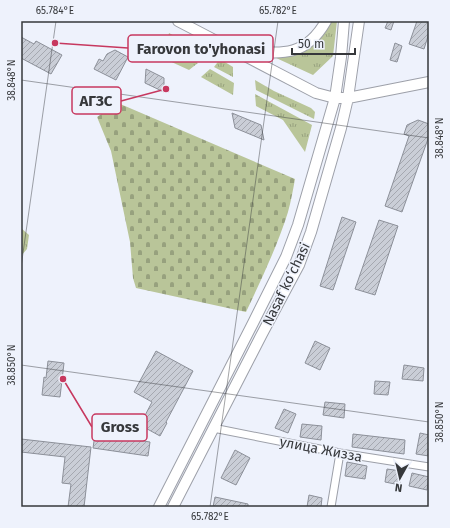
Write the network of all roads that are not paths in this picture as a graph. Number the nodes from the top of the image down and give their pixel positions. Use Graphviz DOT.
graph roads {
  1 [pos="178,21"];
  2 [pos="326,21"];
  3 [pos="344,21"];
  4 [pos="359,21"];
  5 [pos="235,50"];
  6 [pos="429,82"];
  7 [pos="335,98"];
  8 [pos="348,98"];
  9 [pos="213,428"];
  10 [pos="340,453"];
  11 [pos="429,467"];
  12 [pos="159,507"];
  13 [pos="173,507"];
  14 [pos="331,507"];
  1 -- 5 [label="main road"];
  2 -- 5 [label="main road"];
  3 -- 7 [label="main road, Nasaf ko‘chasi"];
  4 -- 8 [label="main road, Nasaf ko‘chasi"];
  5 -- 7 [label="main road"];
  6 -- 8 [label="main road"];
  7 -- 8 [label="main road"];
  7 -- 12 [label="main road, Nasaf ko‘chasi"];
  8 -- 9 [label="main road, Nasaf ko‘chasi"];
  9 -- 10 [label="street, улица Жизза"];
  9 -- 13 [label="main road, Nasaf ko‘chasi"];
  10 -- 11 [label="street, улица Жизза"];
  10 -- 14 [label="street"];
}
